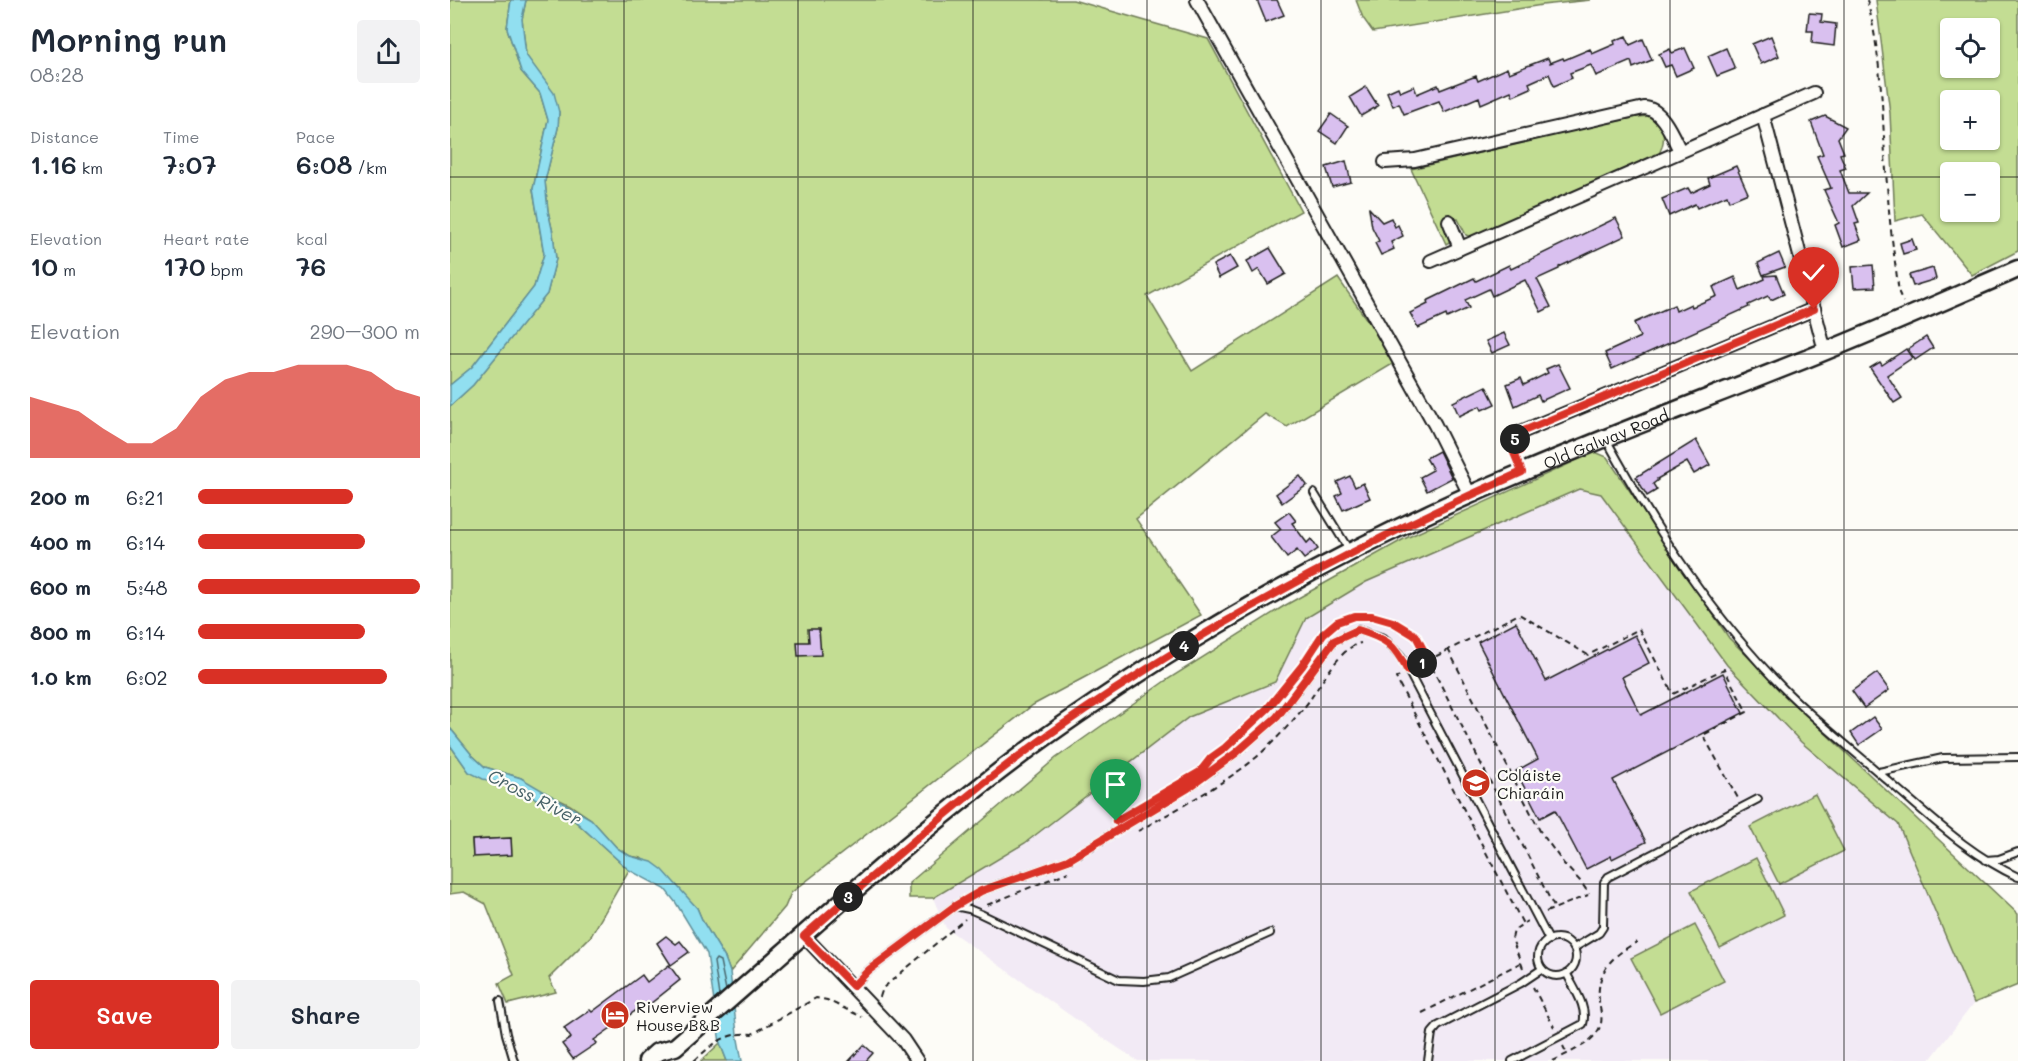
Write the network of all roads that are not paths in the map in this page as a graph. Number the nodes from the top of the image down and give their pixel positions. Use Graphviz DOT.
graph roads {
  1 [pos="1197,0"];
  2 [pos="1814,93"];
  3 [pos="1763,115"];
  4 [pos="1680,152"];
  5 [pos="1385,162"];
  6 [pos="1449,221"];
  7 [pos="1460,248"];
  8 [pos="1431,261"];
  9 [pos="2018,269"];
  10 [pos="1814,309"];
  11 [pos="1825,351"];
  12 [pos="1514,435"];
  13 [pos="1606,438"];
  14 [pos="1314,493"];
  15 [pos="1470,495"];
  16 [pos="1351,553"];
  17 [pos="2018,757"];
  18 [pos="1879,772"];
  19 [pos="1758,800"];
  20 [pos="2018,852"];
  21 [pos="1985,860"];
  22 [pos="2018,877"];
  23 [pos="955,906"];
  24 [pos="1270,933"];
  25 [pos="804,936"];
  26 [pos="1549,940"];
  27 [pos="1575,948"];
  28 [pos="1542,969"];
  29 [pos="1567,974"];
  30 [pos="853,986"];
  31 [pos="500,1001"];
  32 [pos="672,1054"];
  33 [pos="514,1061"];
  34 [pos="646,1061"];
  35 [pos="917,1061"];
  36 [pos="1428,1061"];
  37 [pos="1512,1061"];
  1 -- 15 [label="street"];
  2 -- 3 [label="street"];
  3 -- 4 [label="street"];
  3 -- 10 [label="street"];
  4 -- 5 [label="street"];
  4 -- 7 [label="street"];
  6 -- 7 [label="street"];
  7 -- 8 [label="street"];
  9 -- 11 [label="main road, Old Galway Road"];
  10 -- 11 [label="street"];
  10 -- 12 [label="street"];
  11 -- 13 [label="main road, Old Galway Road"];
  13 -- 15 [label="main road, Old Galway Road"];
  13 -- 18 [label="lane"];
  14 -- 16 [label="lane"];
  15 -- 16 [label="main road, Old Galway Road"];
  16 -- 25 [label="main road, Old Galway Road"];
  17 -- 18 [label="lane"];
  18 -- 21 [label="lane"];
  19 -- 27 [label="lane"];
  20 -- 21 [label="lane"];
  21 -- 22 [label="lane"];
  23 -- 24 [label="lane"];
  23 -- 26 [label="lane"];
  23 -- 30 [label="lane"];
  25 -- 30 [label="street"];
  25 -- 32 [label="main road, Old Galway Road"];
  26 -- 27 [label="lane"];
  26 -- 28 [label="lane"];
  27 -- 29 [label="lane"];
  28 -- 29 [label="lane"];
  28 -- 36 [label="lane"];
  29 -- 37 [label="lane"];
  30 -- 35 [label="street"];
  31 -- 33 [label="lane"];
  32 -- 34 [label="main road"];
}
